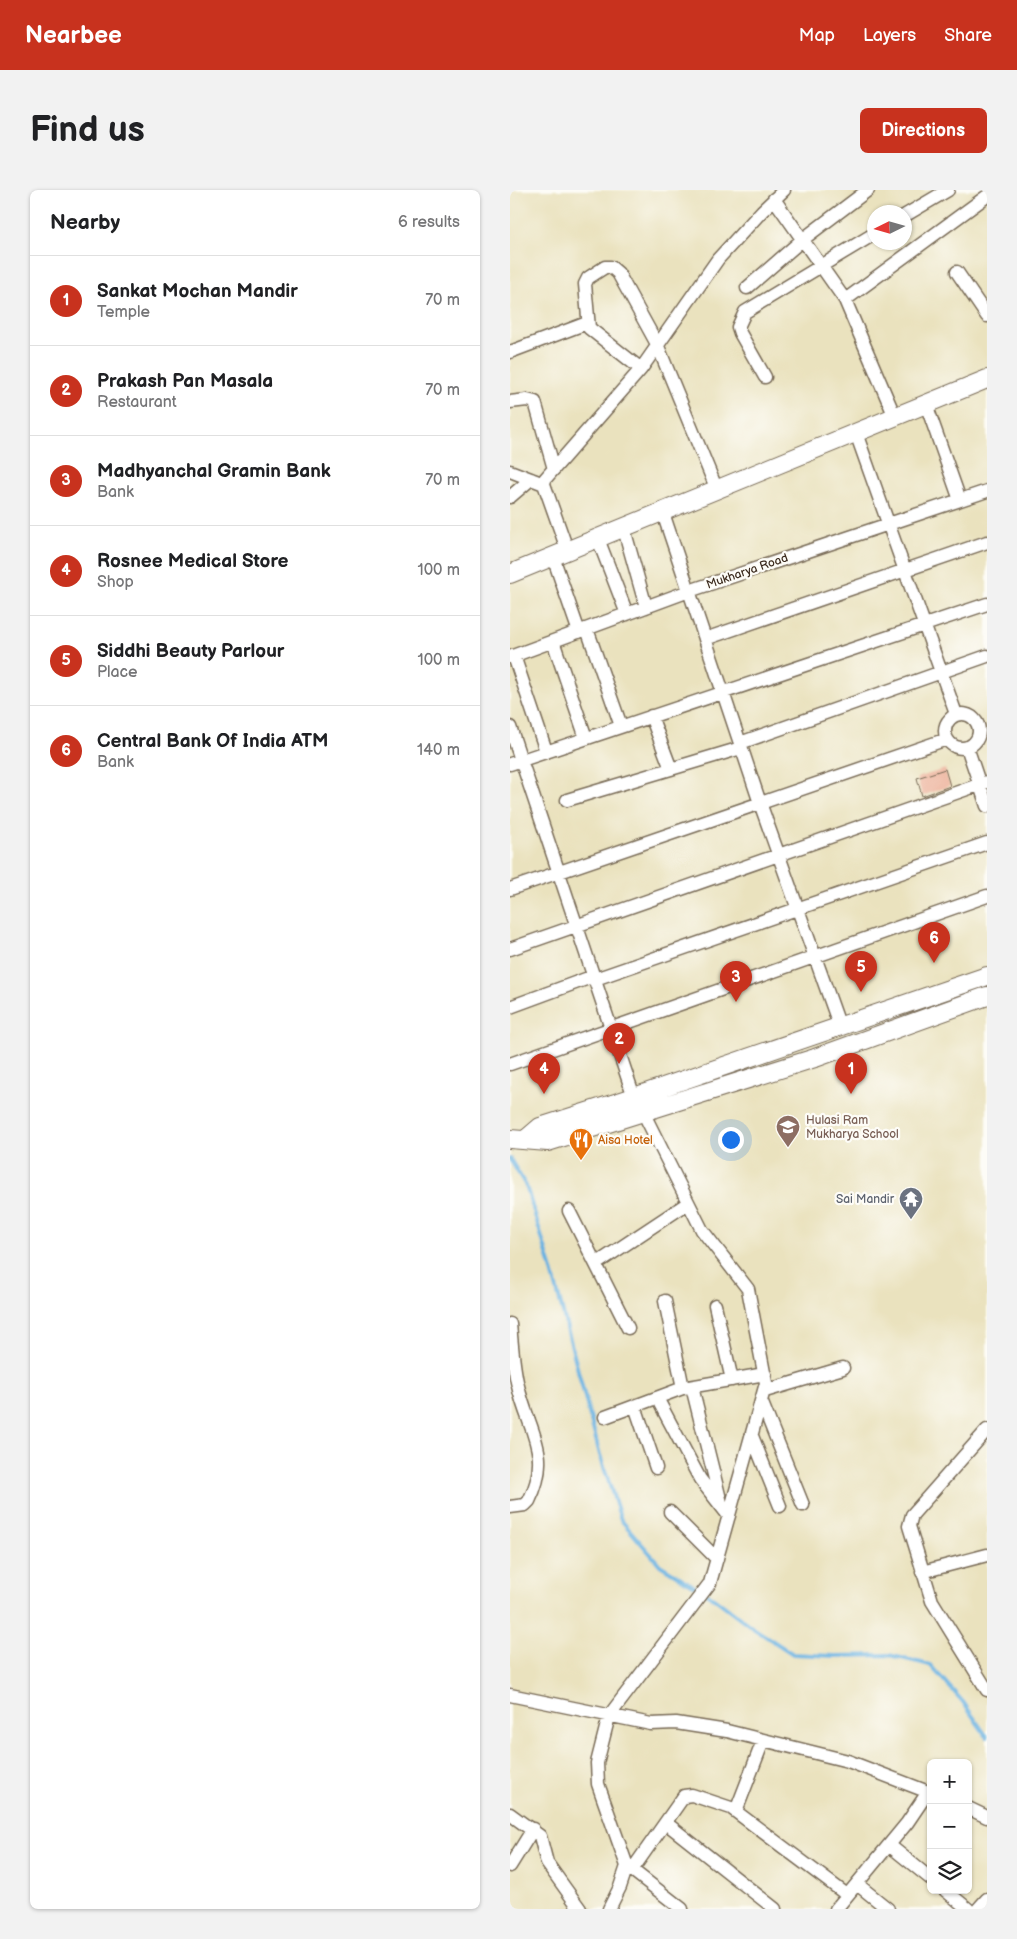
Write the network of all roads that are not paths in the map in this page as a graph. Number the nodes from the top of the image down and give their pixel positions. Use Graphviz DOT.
graph roads {
  1 [pos="784,190"];
  2 [pos="868,190"];
  3 [pos="948,190"];
  4 [pos="987,196"];
  5 [pos="774,199"];
  6 [pos="912,211"];
  7 [pos="867,238"];
  8 [pos="802,240"];
  9 [pos="821,267"];
  10 [pos="957,272"];
  11 [pos="746,288"];
  12 [pos="845,300"];
  13 [pos="987,316"];
  14 [pos="587,324"];
  15 [pos="657,344"];
  16 [pos="510,352"];
  17 [pos="641,369"];
  18 [pos="765,377"];
  19 [pos="987,379"];
  20 [pos="510,402"];
  21 [pos="926,404"];
  22 [pos="895,417"];
  23 [pos="856,433"];
  24 [pos="554,469"];
  25 [pos="510,471"];
  26 [pos="531,479"];
  27 [pos="544,484"];
  28 [pos="718,490"];
  29 [pos="987,491"];
  30 [pos="510,497"];
  31 [pos="960,500"];
  32 [pos="663,513"];
  33 [pos="888,523"];
  34 [pos="624,528"];
  35 [pos="598,539"];
  36 [pos="987,542"];
  37 [pos="561,554"];
  38 [pos="905,570"];
  39 [pos="510,574"];
  40 [pos="689,591"];
  41 [pos="987,604"];
  42 [pos="646,607"];
  43 [pos="627,614"];
  44 [pos="924,625"];
  45 [pos="583,630"];
  46 [pos="705,639"];
  47 [pos="553,641"];
  48 [pos="512,656"];
  49 [pos="987,656"];
  50 [pos="941,672"];
  51 [pos="723,692"];
  52 [pos="956,714"];
  53 [pos="651,716"];
  54 [pos="983,725"];
  55 [pos="621,726"];
  56 [pos="510,727"];
  57 [pos="586,738"];
  58 [pos="947,739"];
  59 [pos="740,745"];
  60 [pos="967,747"];
  61 [pos="546,752"];
  62 [pos="515,762"];
  63 [pos="671,768"];
  64 [pos="983,783"];
  65 [pos="567,800"];
  66 [pos="760,803"];
  67 [pos="987,806"];
  68 [pos="987,843"];
  69 [pos="778,854"];
  70 [pos="559,873"];
  71 [pos="510,890"];
  72 [pos="987,896"];
  73 [pos="797,908"];
  74 [pos="576,925"];
  75 [pos="510,949"];
  76 [pos="814,955"];
  77 [pos="987,976"];
  78 [pos="594,978"];
  79 [pos="987,996"];
  80 [pos="510,1007"];
  81 [pos="840,1027"];
  82 [pos="611,1029"];
  83 [pos="510,1064"];
  84 [pos="638,1105"];
  85 [pos="518,1139"];
  86 [pos="688,1202"];
  87 [pos="569,1211"];
  88 [pos="596,1264"];
  89 [pos="665,1301"];
  90 [pos="715,1305"];
  91 [pos="510,1324"];
  92 [pos="628,1328"];
  93 [pos="842,1368"];
  94 [pos="764,1374"];
  95 [pos="732,1380"];
  96 [pos="687,1388"];
  97 [pos="763,1397"];
  98 [pos="657,1398"];
  99 [pos="524,1404"];
  100 [pos="510,1406"];
  101 [pos="635,1406"];
  102 [pos="605,1417"];
  103 [pos="987,1430"];
  104 [pos="752,1436"];
  105 [pos="656,1468"];
  106 [pos="803,1505"];
  107 [pos="780,1506"];
  108 [pos="510,1507"];
  109 [pos="670,1512"];
  110 [pos="726,1512"];
  111 [pos="987,1556"];
  112 [pos="717,1559"];
  113 [pos="922,1572"];
  114 [pos="987,1690"];
  115 [pos="510,1696"];
  116 [pos="609,1716"];
  117 [pos="763,1741"];
  118 [pos="927,1792"];
  119 [pos="927,1796"];
  120 [pos="972,1810"];
  121 [pos="736,1811"];
  122 [pos="510,1814"];
  123 [pos="987,1817"];
  124 [pos="666,1823"];
  125 [pos="533,1830"];
  126 [pos="889,1845"];
  127 [pos="510,1866"];
  128 [pos="629,1868"];
  129 [pos="927,1876"];
  130 [pos="856,1884"];
  131 [pos="949,1894"];
  132 [pos="847,1895"];
  133 [pos="987,1899"];
  134 [pos="580,1909"];
  135 [pos="609,1909"];
  136 [pos="682,1909"];
  137 [pos="775,1909"];
  138 [pos="836,1909"];
  139 [pos="888,1909"];
  140 [pos="968,1909"];
  141 [pos="978,1909"];
  1 -- 5 [label="street"];
  2 -- 8 [label="street"];
  3 -- 6 [label="street"];
  4 -- 12 [label="street"];
  5 -- 8 [label="street"];
  5 -- 15 [label="street"];
  7 -- 9 [label="street"];
  8 -- 9 [label="street"];
  8 -- 11 [label="street"];
  9 -- 12 [label="street"];
  9 -- 18 [label="street"];
  10 -- 13 [label="street"];
  12 -- 22 [label="street"];
  14 -- 15 [label="street"];
  14 -- 16 [label="street"];
  14 -- 17 [label="street"];
  15 -- 17 [label="street"];
  15 -- 28 [label="street"];
  17 -- 24 [label="street"];
  19 -- 21 [label="main road"];
  20 -- 24 [label="street"];
  21 -- 22 [label="main road"];
  21 -- 31 [label="street"];
  22 -- 23 [label="main road"];
  23 -- 28 [label="main road"];
  23 -- 33 [label="street"];
  24 -- 27 [label="street"];
  25 -- 26 [label="street"];
  26 -- 27 [label="street"];
  26 -- 30 [label="street"];
  27 -- 37 [label="street"];
  28 -- 32 [label="main road"];
  29 -- 31 [label="street, Mukharya Road"];
  31 -- 33 [label="street, Mukharya Road"];
  32 -- 34 [label="main road"];
  32 -- 40 [label="street"];
  33 -- 38 [label="street"];
  33 -- 40 [label="street, Mukharya Road"];
  34 -- 35 [label="main road"];
  34 -- 42 [label="street"];
  35 -- 37 [label="main road"];
  35 -- 43 [label="street"];
  36 -- 38 [label="street"];
  37 -- 39 [label="main road"];
  37 -- 45 [label="street"];
  38 -- 44 [label="street"];
  38 -- 46 [label="street"];
  40 -- 42 [label="street, Mukharya Road"];
  40 -- 46 [label="street"];
  41 -- 44 [label="street"];
  42 -- 43 [label="street, Mukharya Road"];
  43 -- 45 [label="street, Mukharya Road"];
  44 -- 50 [label="street"];
  44 -- 51 [label="street"];
  45 -- 47 [label="street, Mukharya Road"];
  45 -- 55 [label="street"];
  46 -- 51 [label="street"];
  47 -- 48 [label="street, Mukharya Road"];
  47 -- 57 [label="street"];
  48 -- 61 [label="street"];
  49 -- 50 [label="street"];
  50 -- 52 [label="street"];
  50 -- 59 [label="street"];
  51 -- 53 [label="street"];
  51 -- 59 [label="street"];
  52 -- 54 [label="street"];
  52 -- 58 [label="street"];
  53 -- 55 [label="street"];
  53 -- 63 [label="street"];
  54 -- 60 [label="street"];
  55 -- 57 [label="street"];
  56 -- 62 [label="street"];
  57 -- 61 [label="street"];
  58 -- 60 [label="street"];
  58 -- 66 [label="street"];
  59 -- 63 [label="street"];
  59 -- 66 [label="street"];
  60 -- 64 [label="street"];
  61 -- 62 [label="street"];
  62 -- 70 [label="street"];
  63 -- 65 [label="street"];
  64 -- 67 [label="street"];
  64 -- 69 [label="street"];
  66 -- 69 [label="street"];
  66 -- 70 [label="street"];
  68 -- 73 [label="street"];
  69 -- 73 [label="street"];
  69 -- 74 [label="street"];
  70 -- 71 [label="street"];
  70 -- 74 [label="street"];
  72 -- 76 [label="street"];
  73 -- 76 [label="street"];
  73 -- 78 [label="street"];
  74 -- 75 [label="street"];
  74 -- 78 [label="street"];
  76 -- 81 [label="street"];
  76 -- 82 [label="street"];
  77 -- 81 [label="main road"];
  78 -- 80 [label="street"];
  78 -- 82 [label="street"];
  79 -- 84 [label="main road"];
  81 -- 84 [label="main road"];
  82 -- 83 [label="street"];
  82 -- 84 [label="street"];
  84 -- 85 [label="main road"];
  84 -- 86 [label="street"];
  86 -- 88 [label="street"];
  86 -- 94 [label="street"];
  87 -- 88 [label="street"];
  88 -- 92 [label="street"];
  89 -- 96 [label="street"];
  90 -- 95 [label="street"];
  91 -- 99 [label="street"];
  93 -- 97 [label="street"];
  94 -- 95 [label="street"];
  94 -- 97 [label="street"];
  95 -- 96 [label="street"];
  96 -- 98 [label="street"];
  96 -- 110 [label="street"];
  97 -- 104 [label="street"];
  97 -- 106 [label="street"];
  98 -- 101 [label="street"];
  98 -- 110 [label="street"];
  99 -- 100 [label="street"];
  99 -- 108 [label="street"];
  101 -- 102 [label="street"];
  101 -- 105 [label="street"];
  103 -- 113 [label="street"];
  104 -- 107 [label="street"];
  104 -- 110 [label="street"];
  109 -- 112 [label="street"];
  110 -- 112 [label="street"];
  111 -- 113 [label="street"];
  112 -- 116 [label="street"];
  113 -- 114 [label="street"];
  115 -- 116 [label="street"];
  116 -- 117 [label="street"];
  116 -- 128 [label="street"];
  117 -- 118 [label="street"];
  117 -- 121 [label="street"];
  119 -- 126 [label="street"];
  120 -- 123 [label="street"];
  121 -- 124 [label="street"];
  121 -- 132 [label="street"];
  122 -- 125 [label="street"];
  124 -- 128 [label="street"];
  124 -- 137 [label="street"];
  125 -- 127 [label="street"];
  125 -- 134 [label="street"];
  126 -- 129 [label="street"];
  126 -- 130 [label="street"];
  128 -- 135 [label="street"];
  128 -- 136 [label="street"];
  130 -- 132 [label="street"];
  130 -- 139 [label="street"];
  131 -- 140 [label="street"];
  132 -- 138 [label="street"];
  133 -- 141 [label="street"];
}
